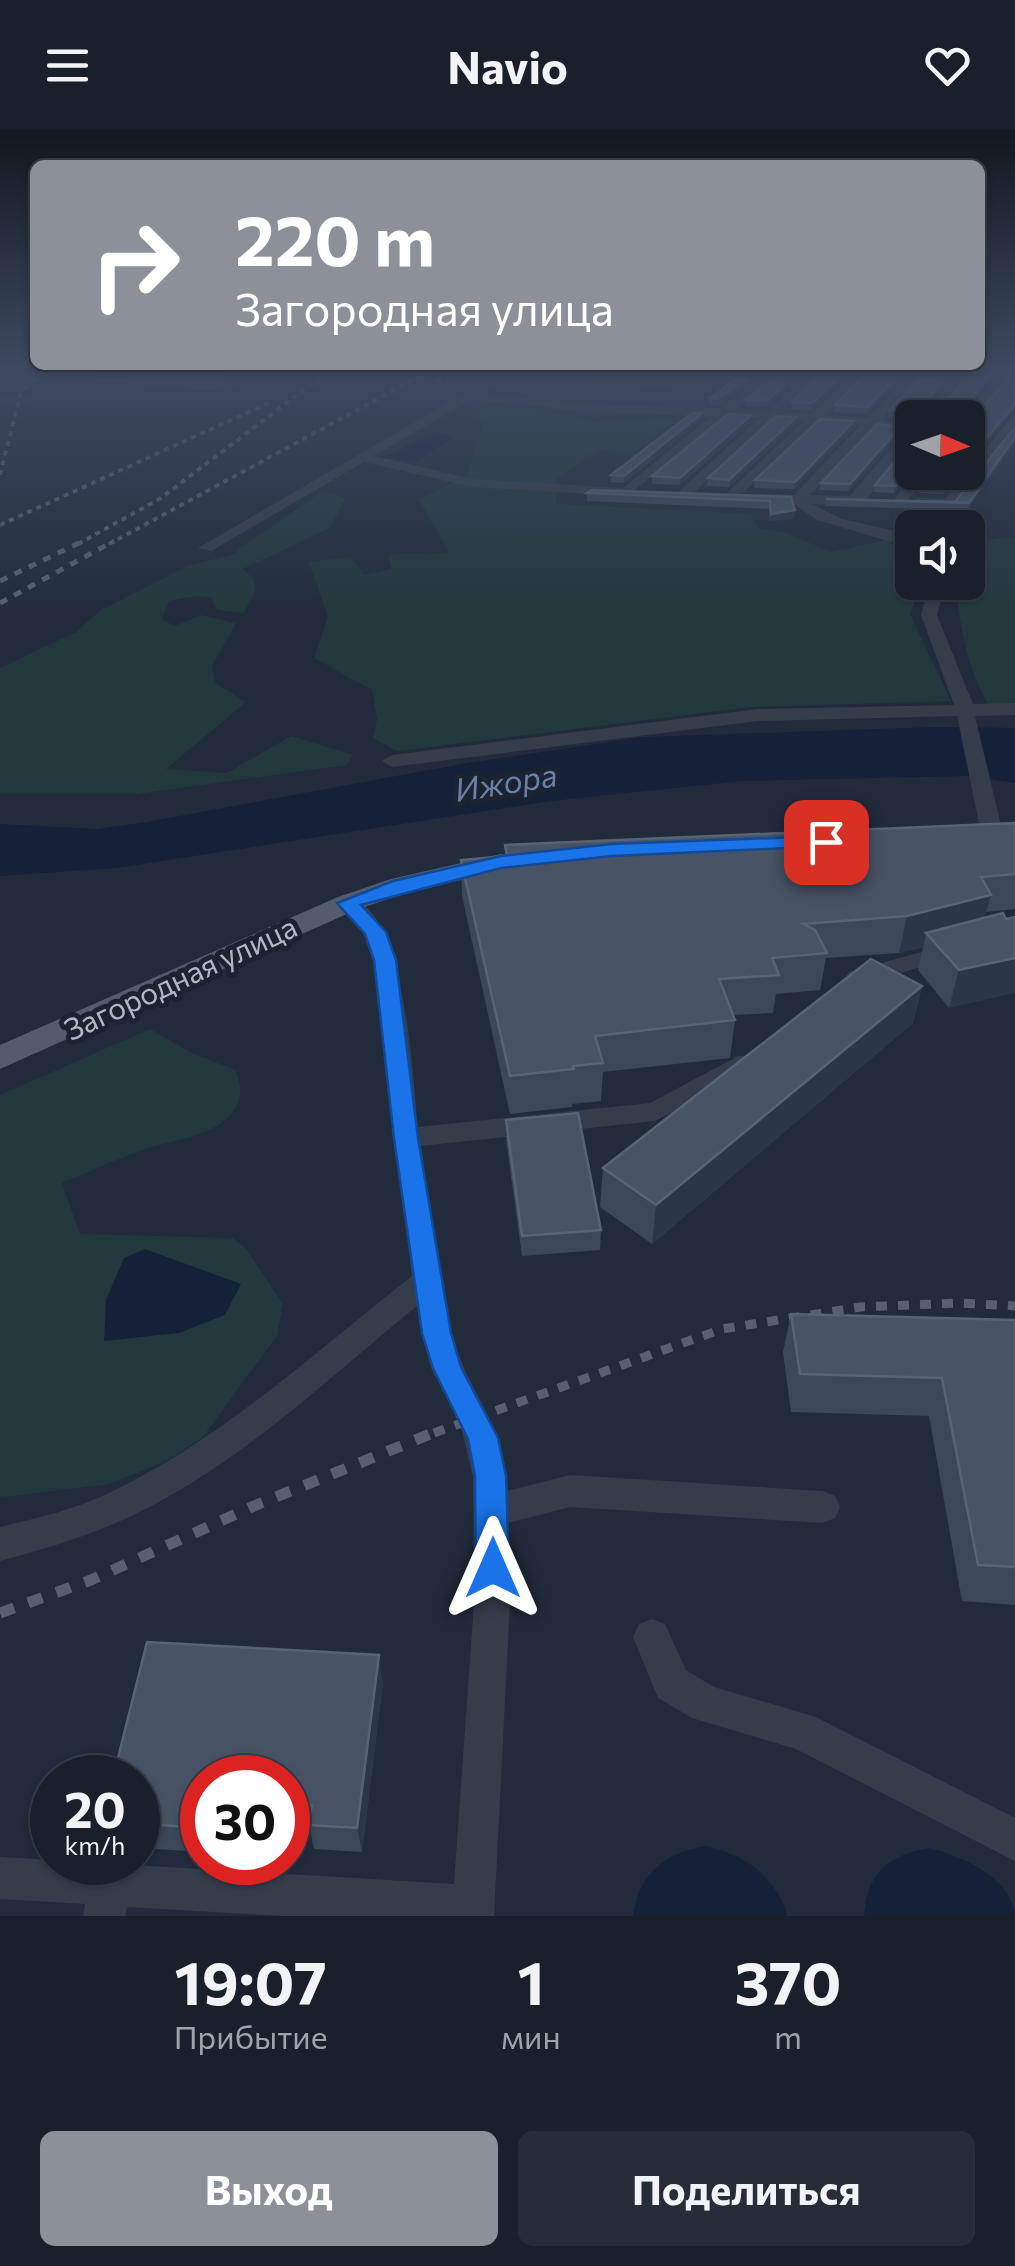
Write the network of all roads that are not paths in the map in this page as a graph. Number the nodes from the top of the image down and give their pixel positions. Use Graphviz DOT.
graph roads {
  1 [pos="368,452"];
  2 [pos="676,452"];
  3 [pos="729,452"];
  4 [pos="779,452"];
  5 [pos="841,452"];
  6 [pos="981,452"];
  7 [pos="360,457"];
  8 [pos="895,465"];
  9 [pos="895,490"];
  10 [pos="627,492"];
  11 [pos="646,493"];
  12 [pos="664,494"];
  13 [pos="683,494"];
  14 [pos="731,497"];
  15 [pos="797,500"];
  16 [pos="877,501"];
  17 [pos="895,537"];
  18 [pos="206,548"];
  19 [pos="933,600"];
  20 [pos="1015,709"];
  21 [pos="966,716"];
  22 [pos="392,761"];
  23 [pos="1004,837"];
  24 [pos="962,838"];
  25 [pos="521,860"];
  26 [pos="348,903"];
  27 [pos="1015,933"];
  28 [pos="835,994"];
  29 [pos="768,1046"];
  30 [pos="0,1058"];
  31 [pos="406,1138"];
  32 [pos="428,1280"];
  33 [pos="823,1507"];
  34 [pos="492,1511"];
  35 [pos="0,1544"];
  36 [pos="652,1636"];
  37 [pos="1015,1840"];
  38 [pos="0,1878"];
  39 [pos="108,1900"];
  40 [pos="473,1911"];
  1 -- 7 [label="street"];
  2 -- 10 [label="street"];
  3 -- 13 [label="street"];
  4 -- 14 [label="street"];
  5 -- 15 [label="street"];
  6 -- 16 [label="street"];
  7 -- 10 [label="street"];
  7 -- 18 [label="street"];
  8 -- 16 [label="street"];
  9 -- 16 [label="street"];
  10 -- 11 [label="street"];
  12 -- 13 [label="street"];
  13 -- 14 [label="street"];
  14 -- 15 [label="street"];
  15 -- 16 [label="street"];
  15 -- 17 [label="street"];
  19 -- 21 [label="street"];
  20 -- 21 [label="street"];
  21 -- 22 [label="street"];
  21 -- 23 [label="street"];
  23 -- 24 [label="main road"];
  25 -- 26 [label="main road, Загородная улица"];
  26 -- 30 [label="main road, Загородная улица"];
  26 -- 31 [label="street"];
  27 -- 28 [label="street"];
  29 -- 31 [label="street"];
  31 -- 32 [label="street"];
  32 -- 34 [label="street"];
  32 -- 35 [label="street"];
  33 -- 34 [label="street"];
  34 -- 40 [label="street"];
  36 -- 37 [label="street"];
  38 -- 39 [label="street"];
  39 -- 40 [label="street"];
}
